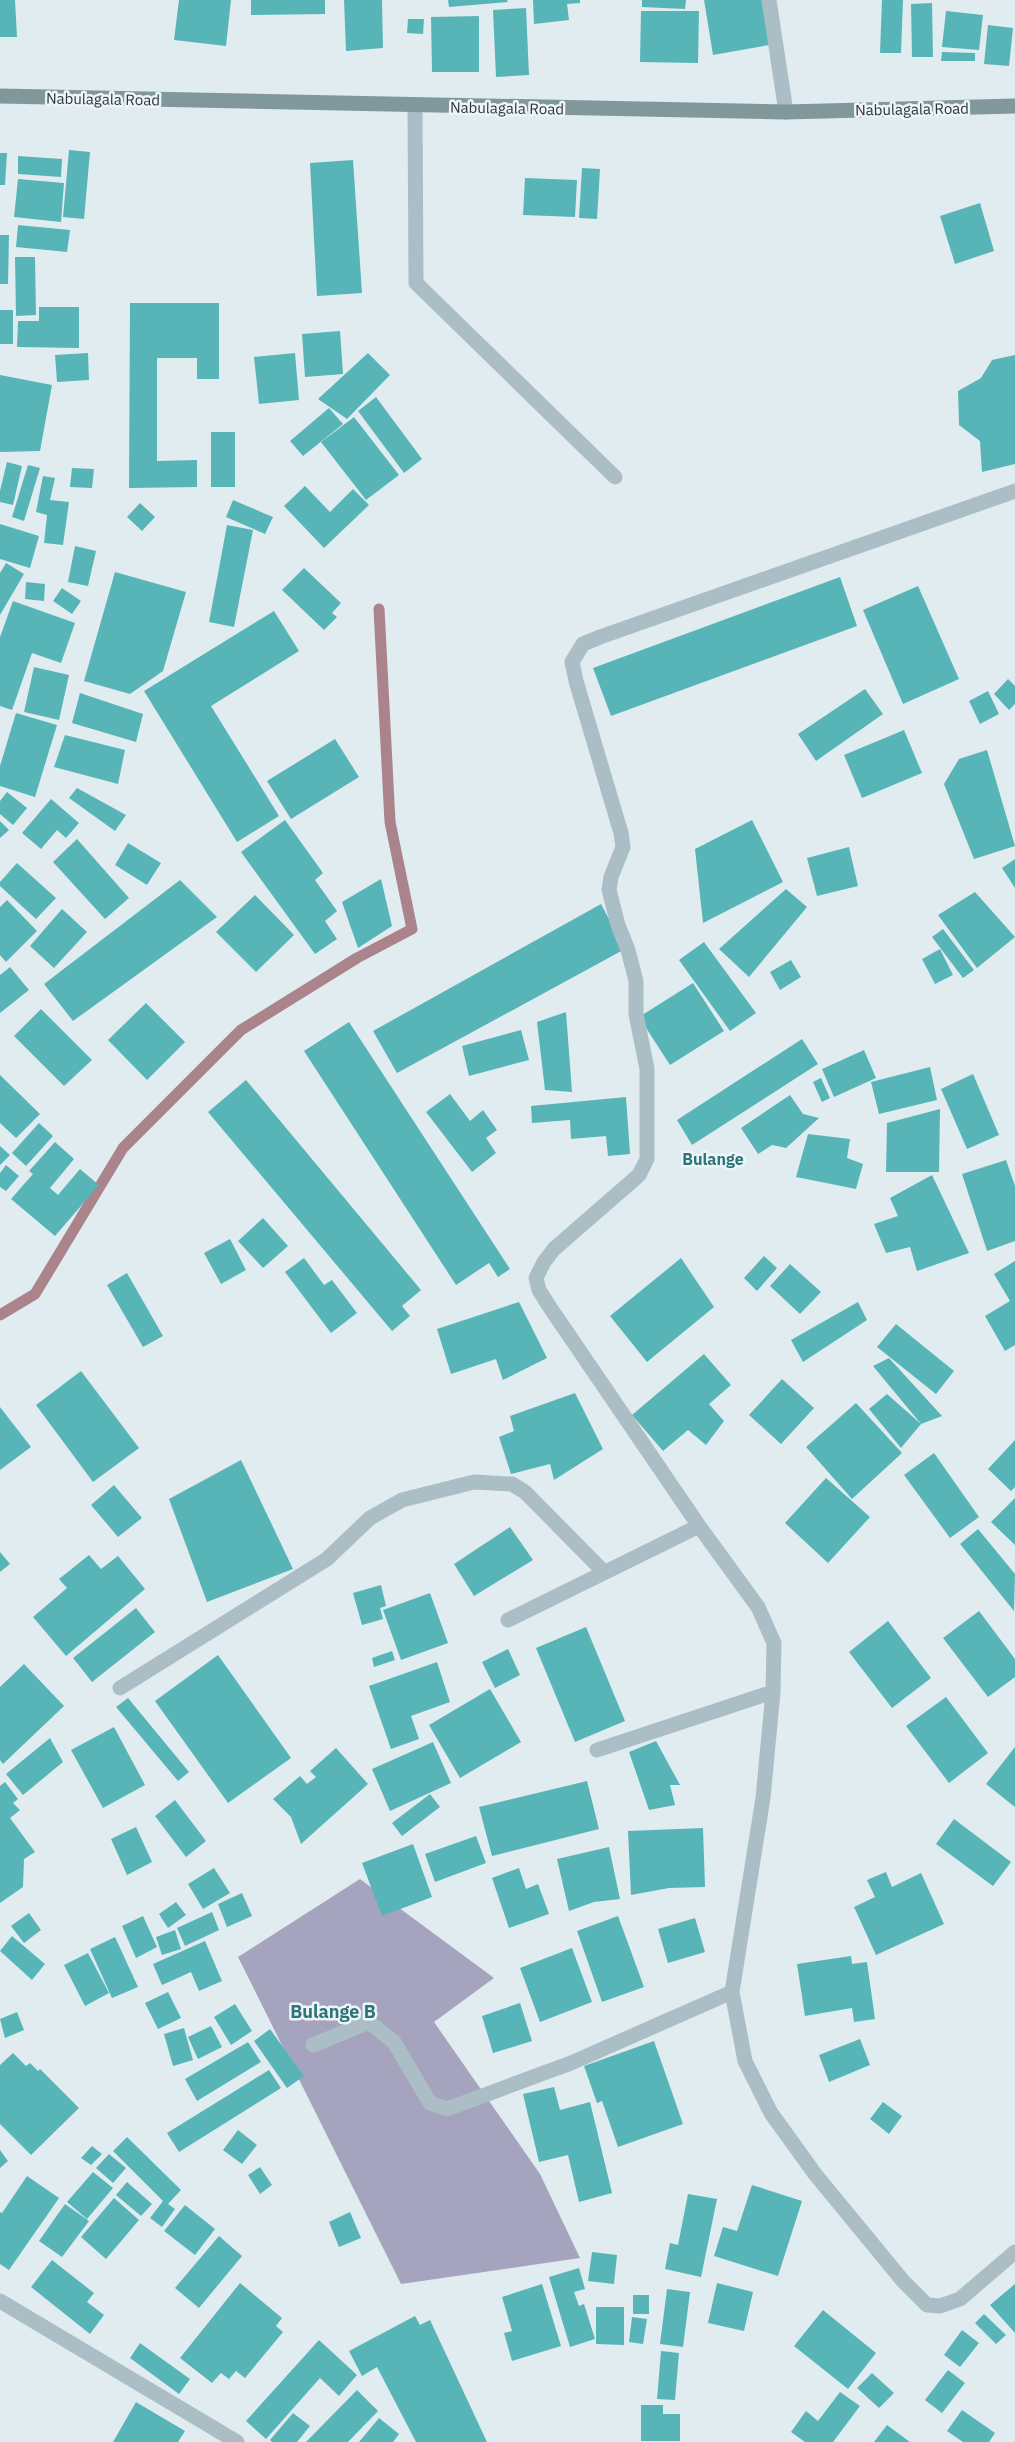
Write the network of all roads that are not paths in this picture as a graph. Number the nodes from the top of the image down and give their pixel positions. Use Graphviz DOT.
graph roads {
  1 [pos="769,0"];
  2 [pos="0,96"];
  3 [pos="415,106"];
  4 [pos="1015,106"];
  5 [pos="786,112"];
  6 [pos="615,477"];
  7 [pos="1015,491"];
  8 [pos="699,1526"];
  9 [pos="604,1572"];
  10 [pos="508,1620"];
  11 [pos="120,1688"];
  12 [pos="773,1692"];
  13 [pos="597,1750"];
  14 [pos="732,1992"];
  15 [pos="313,2045"];
  16 [pos="1015,2252"];
  17 [pos="0,2301"];
  18 [pos="237,2442"];
  1 -- 5 [label="street"];
  2 -- 3 [label="street, Nabulagala Road"];
  3 -- 5 [label="street, Nabulagala Road"];
  3 -- 6 [label="street"];
  4 -- 5 [label="street, Nabulagala Road"];
  7 -- 8 [label="street"];
  8 -- 9 [label="street"];
  8 -- 12 [label="street"];
  9 -- 10 [label="street"];
  9 -- 11 [label="street"];
  12 -- 13 [label="street"];
  12 -- 14 [label="street"];
  14 -- 15 [label="street"];
  14 -- 16 [label="street"];
  17 -- 18 [label="street"];
}
